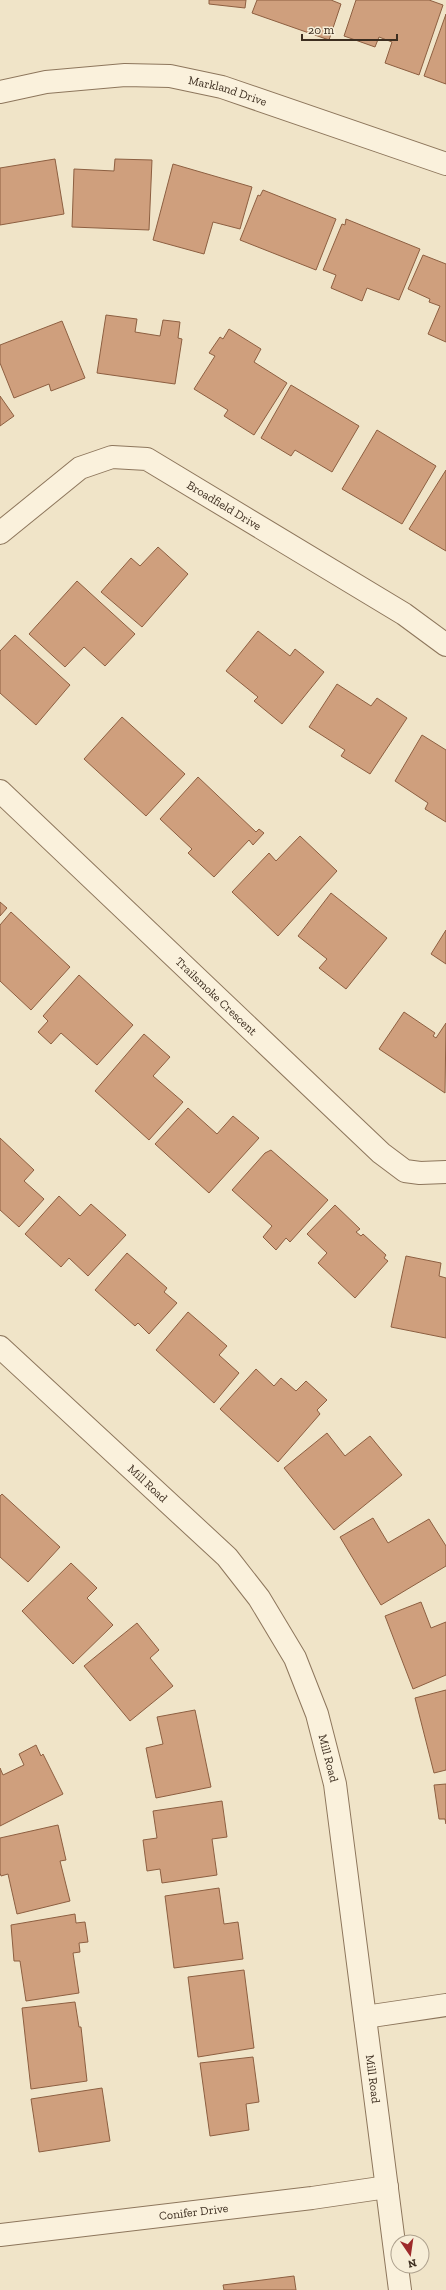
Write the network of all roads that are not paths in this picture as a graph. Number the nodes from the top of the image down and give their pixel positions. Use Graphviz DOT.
graph roads {
  1 [pos="0,92"];
  2 [pos="446,164"];
  3 [pos="0,533"];
  4 [pos="446,645"];
  5 [pos="0,791"];
  6 [pos="446,1172"];
  7 [pos="0,1347"];
  8 [pos="446,2005"];
  9 [pos="365,2017"];
  10 [pos="387,2186"];
  11 [pos="0,2236"];
  12 [pos="400,2290"];
  1 -- 2 [label="street, Markland Drive"];
  3 -- 4 [label="street, Broadfield Drive"];
  5 -- 6 [label="street, Trailsmoke Crescent"];
  7 -- 9 [label="street, Mill Road"];
  8 -- 9 [label="street"];
  9 -- 10 [label="street, Mill Road"];
  10 -- 11 [label="street, Conifer Drive"];
  10 -- 12 [label="street, Mill Road"];
}
